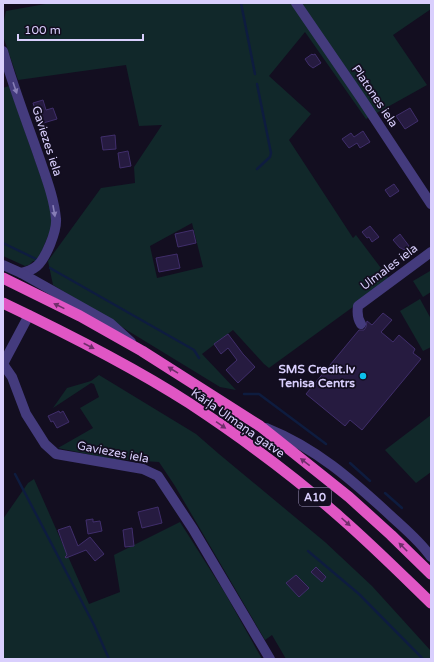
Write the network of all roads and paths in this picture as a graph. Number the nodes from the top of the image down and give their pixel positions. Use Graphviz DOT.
graph roads {
  1 [pos="296,3"];
  2 [pos="3,50"];
  3 [pos="431,204"];
  4 [pos="431,252"];
  5 [pos="3,265"];
  6 [pos="21,273"];
  7 [pos="3,278"];
  8 [pos="3,303"];
  9 [pos="29,315"];
  10 [pos="361,324"];
  11 [pos="142,351"];
  12 [pos="3,364"];
  13 [pos="260,426"];
  14 [pos="431,557"];
  15 [pos="431,574"];
  16 [pos="431,603"];
  17 [pos="270,659"];
  1 -- 3 [label="street, Platones iela"];
  2 -- 6 [label="street, Gaviezes iela, one-way"];
  4 -- 10 [label="street, Ulmales iela"];
  5 -- 6 [label="street"];
  6 -- 11 [label="street"];
  11 -- 7 [label="highway, Kārļa Ulmaņa gatve / A10, one-way"];
  8 -- 9 [label="highway, Kārļa Ulmaņa gatve / A10"];
  9 -- 12 [label="street, Gaviezes iela"];
  9 -- 16 [label="highway, Kārļa Ulmaņa gatve / A10, one-way"];
  13 -- 11 [label="highway, Kārļa Ulmaņa gatve / A10, one-way"];
  12 -- 17 [label="street, Gaviezes iela"];
  13 -- 14 [label="street"];
  15 -- 13 [label="highway, Kārļa Ulmaņa gatve / A10, one-way"];
}
